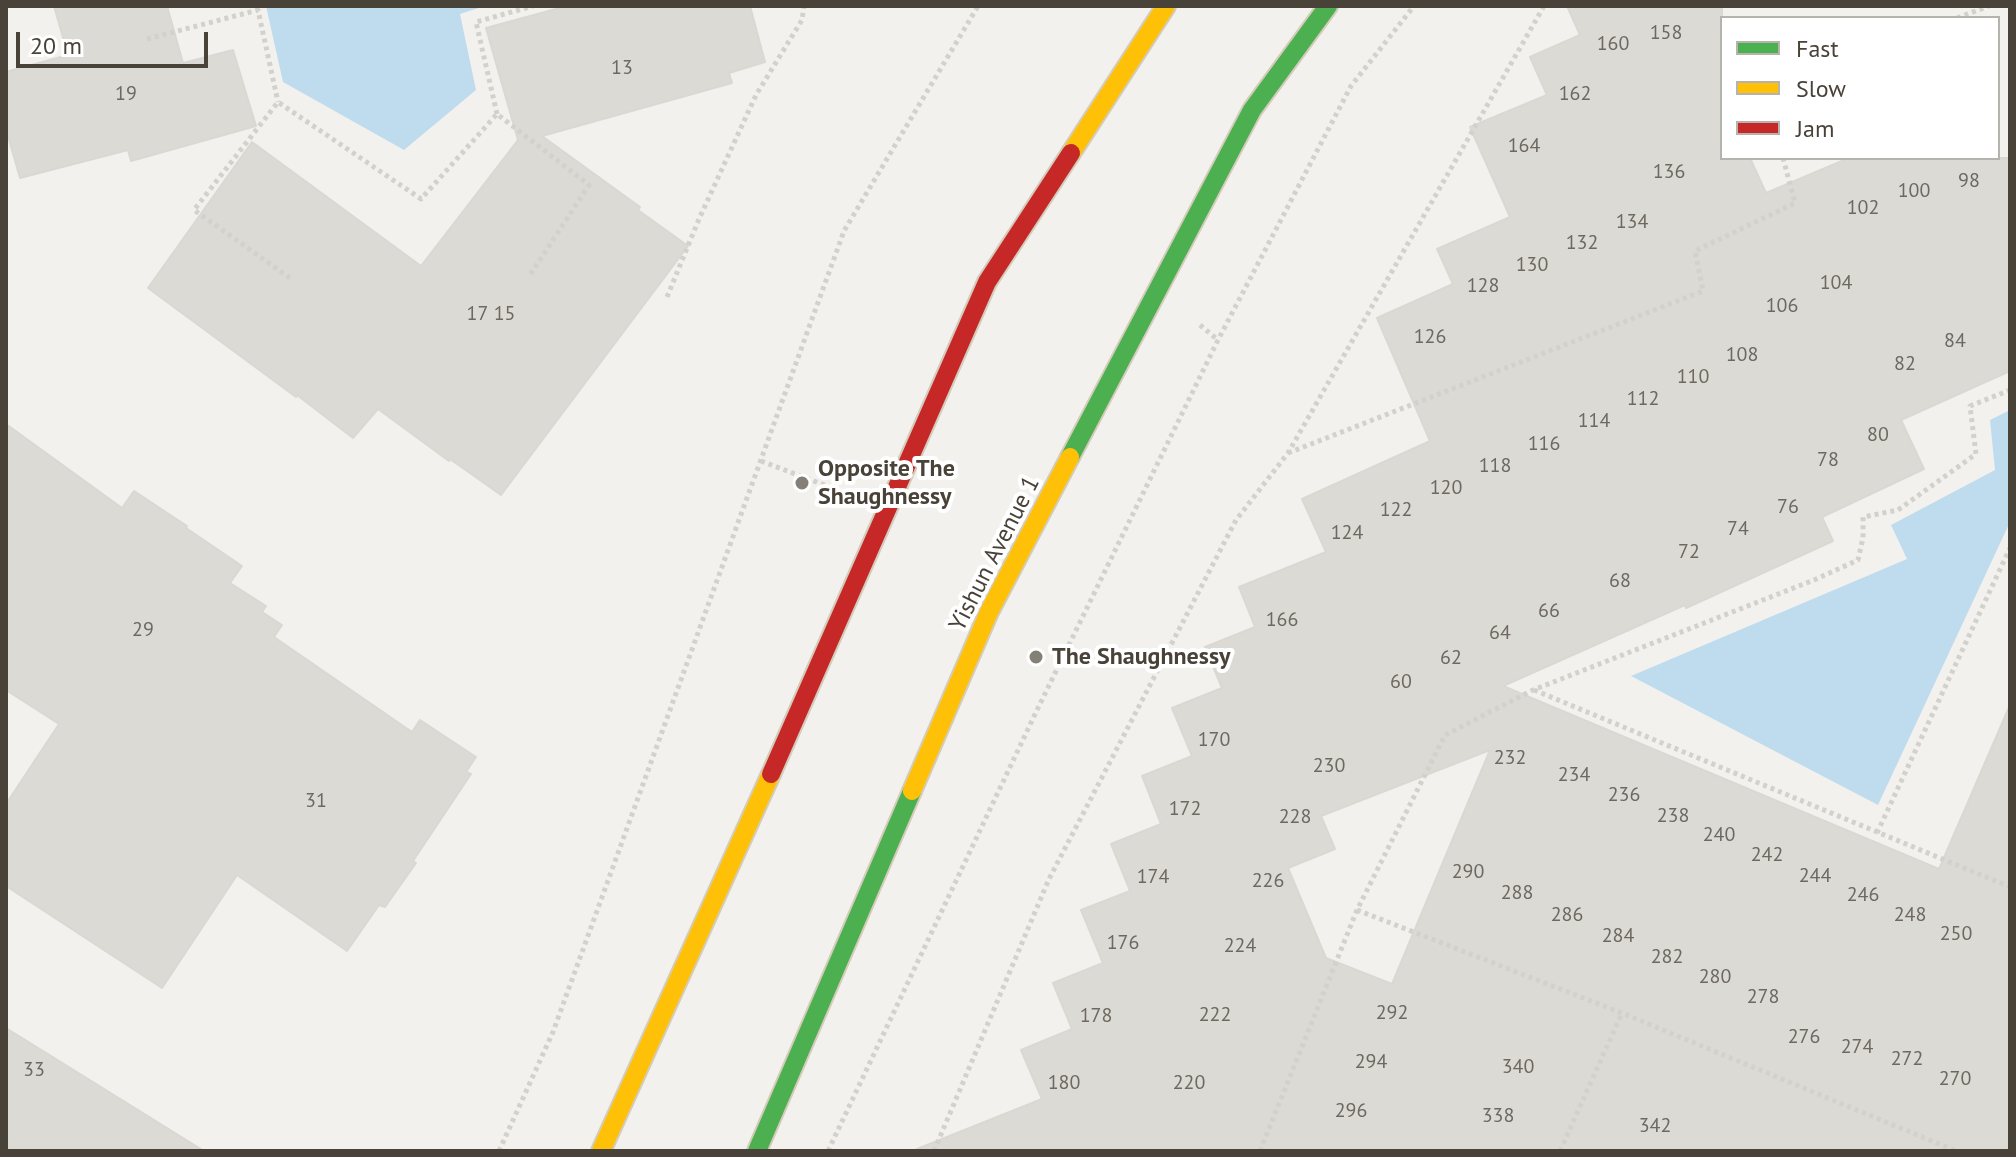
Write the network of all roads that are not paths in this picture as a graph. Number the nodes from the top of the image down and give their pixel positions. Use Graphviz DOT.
graph roads {
  1 [pos="1166,6"];
  2 [pos="1328,6"];
  3 [pos="601,1151"];
  4 [pos="757,1151"];
  1 -- 3 [label="main road"];
  2 -- 4 [label="main road, Yishun Avenue 1"];
}
